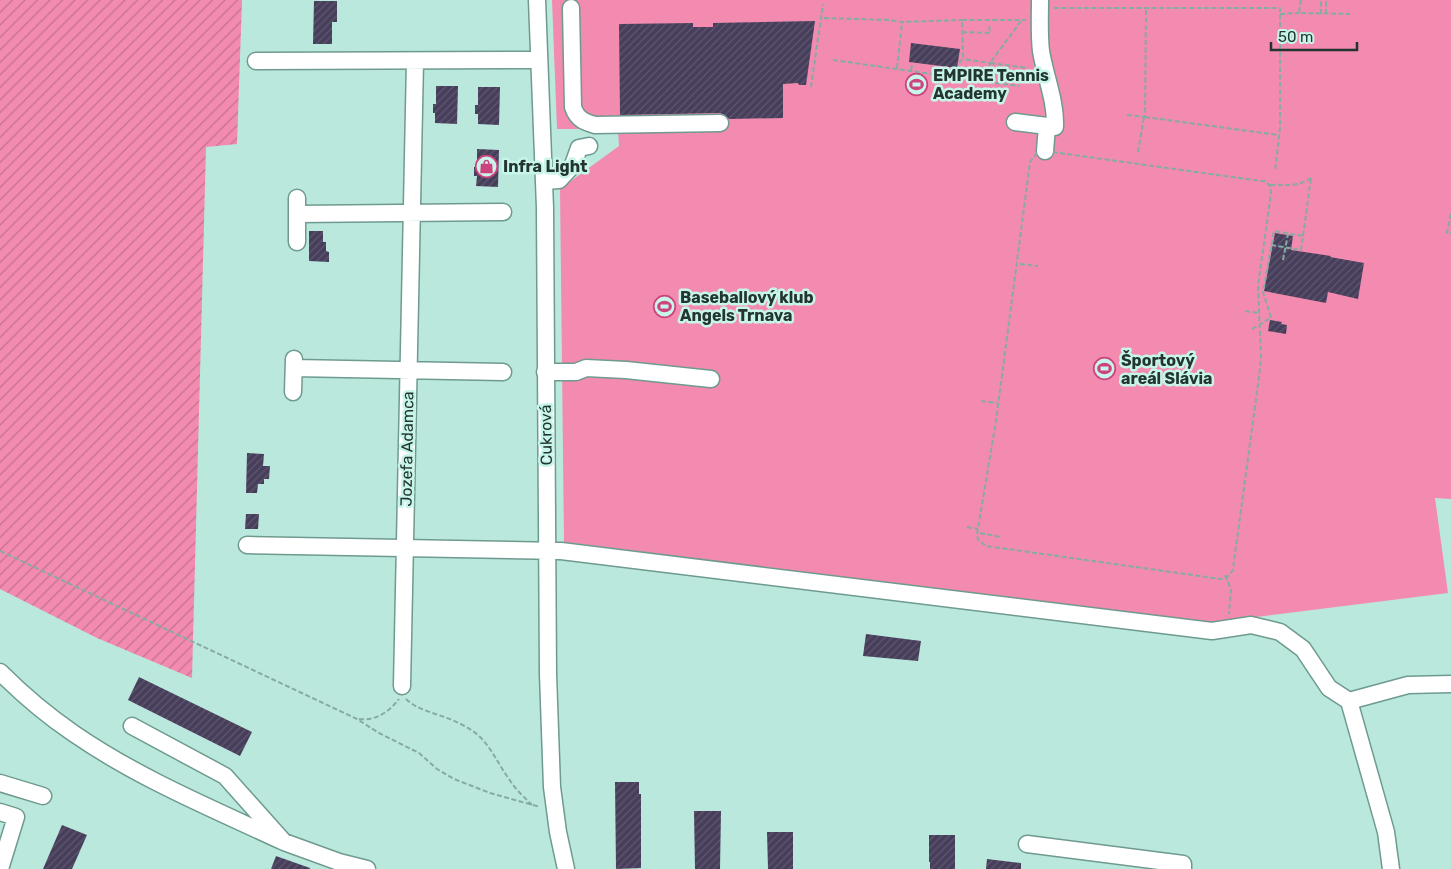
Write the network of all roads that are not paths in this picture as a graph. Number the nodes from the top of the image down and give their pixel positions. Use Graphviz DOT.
graph roads {
  1 [pos="537,0"];
  2 [pos="571,8"];
  3 [pos="1042,10"];
  4 [pos="539,60"];
  5 [pos="415,61"];
  6 [pos="256,62"];
  7 [pos="1014,122"];
  8 [pos="720,124"];
  9 [pos="1051,127"];
  10 [pos="589,146"];
  11 [pos="1049,147"];
  12 [pos="544,181"];
  13 [pos="503,212"];
  14 [pos="412,213"];
  15 [pos="297,242"];
  16 [pos="409,370"];
  17 [pos="503,372"];
  18 [pos="545,372"];
  19 [pos="710,379"];
  20 [pos="293,392"];
  21 [pos="247,545"];
  22 [pos="405,548"];
  23 [pos="547,550"];
  24 [pos="0,672"];
  25 [pos="1451,684"];
  26 [pos="402,686"];
  27 [pos="1349,702"];
  28 [pos="132,726"];
  29 [pos="0,783"];
  30 [pos="43,796"];
  31 [pos="0,812"];
  32 [pos="284,842"];
  33 [pos="1027,844"];
  34 [pos="0,869"];
  35 [pos="367,869"];
  36 [pos="566,869"];
  37 [pos="1183,869"];
  38 [pos="1390,869"];
  1 -- 4 [label="street, Cukrová"];
  2 -- 8 [label="street"];
  3 -- 9 [label="street"];
  4 -- 5 [label="street"];
  4 -- 12 [label="street, Cukrová"];
  5 -- 6 [label="street"];
  5 -- 14 [label="street, Jozefa Adamca"];
  7 -- 9 [label="street"];
  9 -- 11 [label="street"];
  10 -- 12 [label="street"];
  12 -- 18 [label="street, Cukrová"];
  13 -- 14 [label="street"];
  14 -- 15 [label="street"];
  14 -- 16 [label="street, Jozefa Adamca"];
  16 -- 17 [label="street"];
  16 -- 20 [label="street"];
  16 -- 22 [label="street, Jozefa Adamca"];
  18 -- 19 [label="street"];
  18 -- 23 [label="street, Cukrová"];
  21 -- 22 [label="street"];
  22 -- 23 [label="street"];
  22 -- 26 [label="street, Jozefa Adamca"];
  23 -- 27 [label="street"];
  23 -- 36 [label="street, Cukrová"];
  24 -- 32 [label="street"];
  25 -- 27 [label="street"];
  27 -- 38 [label="street"];
  28 -- 32 [label="street"];
  29 -- 30 [label="street"];
  31 -- 34 [label="street"];
  32 -- 35 [label="street"];
  33 -- 37 [label="street"];
}
